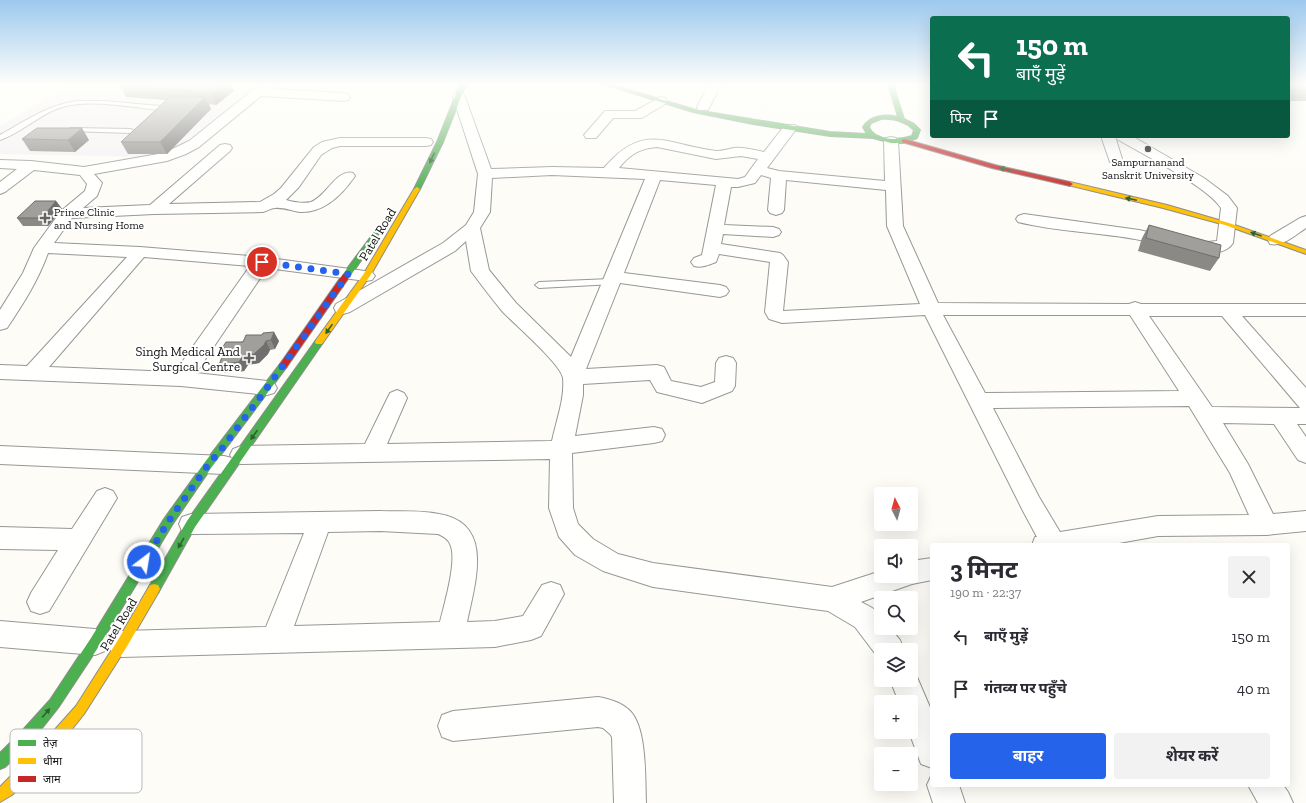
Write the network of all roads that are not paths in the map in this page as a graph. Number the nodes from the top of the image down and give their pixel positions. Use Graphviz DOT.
graph roads {
  1 [pos="29,121"];
  2 [pos="222,121"];
  3 [pos="447,121"];
  4 [pos="470,121"];
  5 [pos="603,121"];
  6 [pos="754,121"];
  7 [pos="791,121"];
  8 [pos="864,121"];
  9 [pos="870,121"];
  10 [pos="906,121"];
  11 [pos="857,123"];
  12 [pos="844,125"];
  13 [pos="17,128"];
  14 [pos="790,128"];
  15 [pos="32,129"];
  16 [pos="62,130"];
  17 [pos="130,132"];
  18 [pos="591,135"];
  19 [pos="0,138"];
  20 [pos="1109,138"];
  21 [pos="1125,138"];
  22 [pos="889,139"];
  23 [pos="426,142"];
  24 [pos="948,144"];
  25 [pos="225,148"];
  26 [pos="767,157"];
  27 [pos="974,157"];
  28 [pos="1115,159"];
  29 [pos="0,164"];
  30 [pos="31,165"];
  31 [pos="84,170"];
  32 [pos="758,170"];
  33 [pos="608,172"];
  34 [pos="485,174"];
  35 [pos="779,175"];
  36 [pos="348,176"];
  37 [pos="654,176"];
  38 [pos="724,182"];
  39 [pos="893,186"];
  40 [pos="0,189"];
  41 [pos="273,203"];
  42 [pos="154,209"];
  43 [pos="776,210"];
  44 [pos="66,214"];
  45 [pos="1024,219"];
  46 [pos="1228,219"];
  47 [pos="1306,220"];
  48 [pos="381,226"];
  49 [pos="472,228"];
  50 [pos="716,229"];
  51 [pos="773,232"];
  52 [pos="1274,233"];
  53 [pos="1306,242"];
  54 [pos="42,248"];
  55 [pos="712,248"];
  56 [pos="140,252"];
  57 [pos="1306,252"];
  58 [pos="262,262"];
  59 [pos="700,262"];
  60 [pos="348,274"];
  61 [pos="366,276"];
  62 [pos="612,280"];
  63 [pos="539,285"];
  64 [pos="720,291"];
  65 [pos="343,308"];
  66 [pos="931,308"];
  67 [pos="1135,308"];
  68 [pos="1226,309"];
  69 [pos="1305,311"];
  70 [pos="0,324"];
  71 [pos="726,363"];
  72 [pos="0,372"];
  73 [pos="32,373"];
  74 [pos="573,377"];
  75 [pos="181,379"];
  76 [pos="267,388"];
  77 [pos="397,398"];
  78 [pos="979,401"];
  79 [pos="1306,402"];
  80 [pos="1200,406"];
  81 [pos="1280,416"];
  82 [pos="1306,416"];
  83 [pos="654,435"];
  84 [pos="562,448"];
  85 [pos="372,453"];
  86 [pos="1306,454"];
  87 [pos="1,456"];
  88 [pos="236,460"];
  89 [pos="208,465"];
  90 [pos="105,498"];
  91 [pos="1306,521"];
  92 [pos="320,522"];
  93 [pos="191,524"];
  94 [pos="1266,525"];
  95 [pos="0,538"];
  96 [pos="78,540"];
  97 [pos="1050,543"];
  98 [pos="1057,543"];
  99 [pos="930,569"];
  100 [pos="918,572"];
  101 [pos="881,583"];
  102 [pos="551,594"];
  103 [pos="832,599"];
  104 [pos="40,602"];
  105 [pos="0,634"];
  106 [pos="451,635"];
  107 [pos="275,640"];
  108 [pos="95,642"];
  109 [pos="884,643"];
  110 [pos="122,644"];
  111 [pos="908,687"];
  112 [pos="453,726"];
  113 [pos="33,729"];
  114 [pos="64,729"];
  115 [pos="930,747"];
  116 [pos="10,752"];
  117 [pos="0,762"];
  118 [pos="10,787"];
  119 [pos="944,787"];
  120 [pos="1265,787"];
  121 [pos="0,795"];
  122 [pos="630,803"];
  123 [pos="949,803"];
  124 [pos="1277,803"];
  1 -- 13 [label="lane"];
  2 -- 31 [label="street"];
  3 -- 61 [label="street, Patel Road, one-way"];
  4 -- 34 [label="street"];
  5 -- 18 [label="street"];
  6 -- 14 [label="street"];
  7 -- 12 [label="street"];
  8 -- 11 [label="street"];
  9 -- 22 [label="street"];
  10 -- 22 [label="street"];
  13 -- 15 [label="lane"];
  13 -- 19 [label="lane"];
  14 -- 22 [label="street"];
  14 -- 26 [label="street"];
  16 -- 17 [label="lane"];
  20 -- 28 [label="street"];
  21 -- 46 [label="street"];
  22 -- 27 [label="street"];
  22 -- 39 [label="street"];
  23 -- 41 [label="street"];
  24 -- 27 [label="street"];
  25 -- 42 [label="street"];
  26 -- 32 [label="street"];
  26 -- 33 [label="street"];
  27 -- 46 [label="street"];
  29 -- 30 [label="street"];
  30 -- 31 [label="street"];
  30 -- 40 [label="street"];
  31 -- 44 [label="street"];
  32 -- 35 [label="street"];
  32 -- 38 [label="street"];
  33 -- 34 [label="street"];
  33 -- 37 [label="street"];
  34 -- 49 [label="street"];
  35 -- 39 [label="street"];
  35 -- 43 [label="street"];
  36 -- 41 [label="street"];
  37 -- 38 [label="street"];
  37 -- 62 [label="street"];
  38 -- 50 [label="street"];
  39 -- 66 [label="street"];
  41 -- 42 [label="street"];
  42 -- 44 [label="street"];
  44 -- 54 [label="street"];
  45 -- 46 [label="street"];
  46 -- 52 [label="street"];
  52 -- 46 [label="street, one-way"];
  47 -- 52 [label="street"];
  48 -- 60 [label="street, Patel Road"];
  49 -- 65 [label="street"];
  49 -- 74 [label="street"];
  50 -- 51 [label="street"];
  50 -- 55 [label="street"];
  52 -- 53 [label="street"];
  52 -- 57 [label="street"];
  54 -- 56 [label="street"];
  54 -- 70 [label="street"];
  55 -- 59 [label="street"];
  55 -- 66 [label="street"];
  56 -- 58 [label="street"];
  56 -- 73 [label="street"];
  58 -- 60 [label="street"];
  58 -- 75 [label="street"];
  60 -- 61 [label="street"];
  60 -- 76 [label="street, Patel Road"];
  61 -- 65 [label="street, Patel Road"];
  62 -- 63 [label="lane"];
  62 -- 64 [label="street"];
  62 -- 74 [label="street"];
  65 -- 88 [label="street, Patel Road, one-way"];
  66 -- 67 [label="street"];
  66 -- 78 [label="street"];
  67 -- 68 [label="street"];
  67 -- 80 [label="street"];
  68 -- 69 [label="street"];
  68 -- 79 [label="street"];
  71 -- 74 [label="street"];
  72 -- 73 [label="street"];
  73 -- 75 [label="street"];
  74 -- 84 [label="street"];
  75 -- 76 [label="street"];
  76 -- 89 [label="street, Patel Road"];
  77 -- 85 [label="street"];
  78 -- 80 [label="street"];
  78 -- 97 [label="street"];
  80 -- 81 [label="street"];
  80 -- 94 [label="street"];
  81 -- 82 [label="street"];
  81 -- 86 [label="street"];
  83 -- 84 [label="street"];
  84 -- 85 [label="street"];
  84 -- 103 [label="street"];
  85 -- 88 [label="street"];
  87 -- 89 [label="street"];
  88 -- 89 [label="street"];
  88 -- 93 [label="street, Patel Road"];
  89 -- 108 [label="street, Patel Road"];
  90 -- 96 [label="street"];
  91 -- 94 [label="street"];
  92 -- 93 [label="street"];
  92 -- 106 [label="street"];
  92 -- 107 [label="street"];
  93 -- 110 [label="street, Patel Road, one-way"];
  94 -- 98 [label="street"];
  95 -- 96 [label="street"];
  96 -- 104 [label="street"];
  99 -- 100 [label="street"];
  101 -- 103 [label="street"];
  102 -- 106 [label="street"];
  103 -- 109 [label="street"];
  105 -- 108 [label="street"];
  106 -- 107 [label="street"];
  107 -- 110 [label="street"];
  113 -- 108 [label="street, Patel Road, one-way"];
  110 -- 114 [label="street, Patel Road"];
  111 -- 115 [label="street"];
  112 -- 122 [label="street"];
  117 -- 116 [label="street, Patel Road, one-way"];
  118 -- 121 [label="street, Patel Road"];
  119 -- 123 [label="street"];
  120 -- 124 [label="street"];
}
